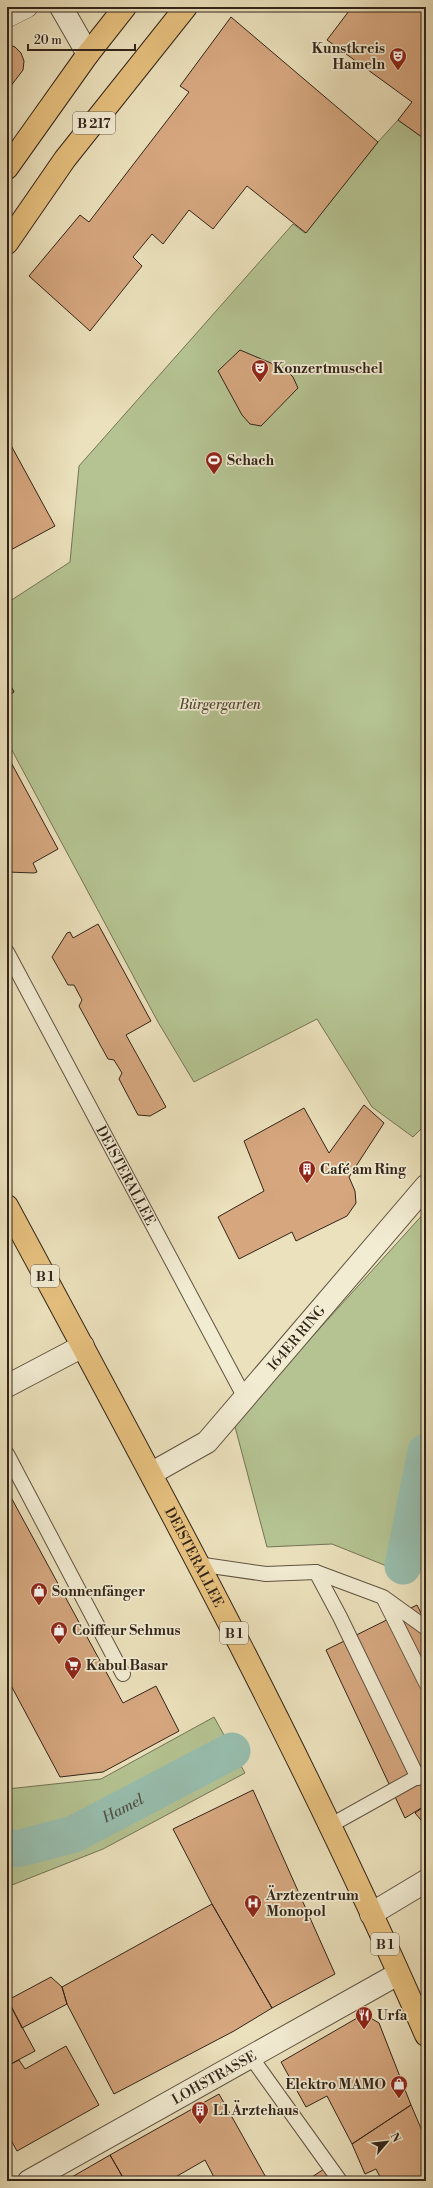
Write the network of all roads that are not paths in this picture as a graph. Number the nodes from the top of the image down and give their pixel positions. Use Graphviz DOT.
graph roads {
  1 [pos="27,7"];
  2 [pos="61,7"];
  3 [pos="125,7"];
  4 [pos="186,7"];
  5 [pos="7,17"];
  6 [pos="88,54"];
  7 [pos="7,168"];
  8 [pos="7,243"];
  9 [pos="7,952"];
  10 [pos="426,1186"];
  11 [pos="7,1206"];
  12 [pos="83,1346"];
  13 [pos="7,1386"];
  14 [pos="245,1398"];
  15 [pos="7,1454"];
  16 [pos="152,1473"];
  17 [pos="197,1564"];
  18 [pos="316,1572"];
  19 [pos="383,1597"];
  20 [pos="426,1628"];
  21 [pos="123,1674"];
  22 [pos="426,1684"];
  23 [pos="422,1775"];
  24 [pos="331,1825"];
  25 [pos="426,1881"];
  26 [pos="371,1914"];
  27 [pos="398,1974"];
  28 [pos="426,2035"];
  29 [pos="251,2057"];
  30 [pos="29,2181"];
  31 [pos="340,2181"];
  1 -- 5 [label="street"];
  2 -- 6 [label="street"];
  3 -- 6 [label="main road"];
  4 -- 8 [label="main road, B 217"];
  6 -- 7 [label="main road"];
  9 -- 14 [label="lane, DEISTERALLEE"];
  10 -- 14 [label="street, 164ER RING"];
  11 -- 12 [label="main road, DEISTERALLEE / B 1"];
  12 -- 13 [label="street"];
  12 -- 16 [label="main road, DEISTERALLEE / B 1"];
  14 -- 16 [label="street, 164ER RING"];
  15 -- 21 [label="lane"];
  16 -- 17 [label="main road, DEISTERALLEE / B 1"];
  17 -- 18 [label="lane"];
  17 -- 24 [label="main road, DEISTERALLEE / B 1"];
  18 -- 19 [label="lane"];
  18 -- 23 [label="lane"];
  19 -- 20 [label="lane"];
  19 -- 22 [label="lane"];
  23 -- 24 [label="lane"];
  24 -- 26 [label="main road, DEISTERALLEE / B 1"];
  25 -- 26 [label="street"];
  26 -- 27 [label="main road, B 1"];
  27 -- 28 [label="main road, B 1"];
  27 -- 29 [label="street, LOHSTRASSE"];
  29 -- 30 [label="street, LOHSTRASSE"];
  29 -- 31 [label="lane"];
}
